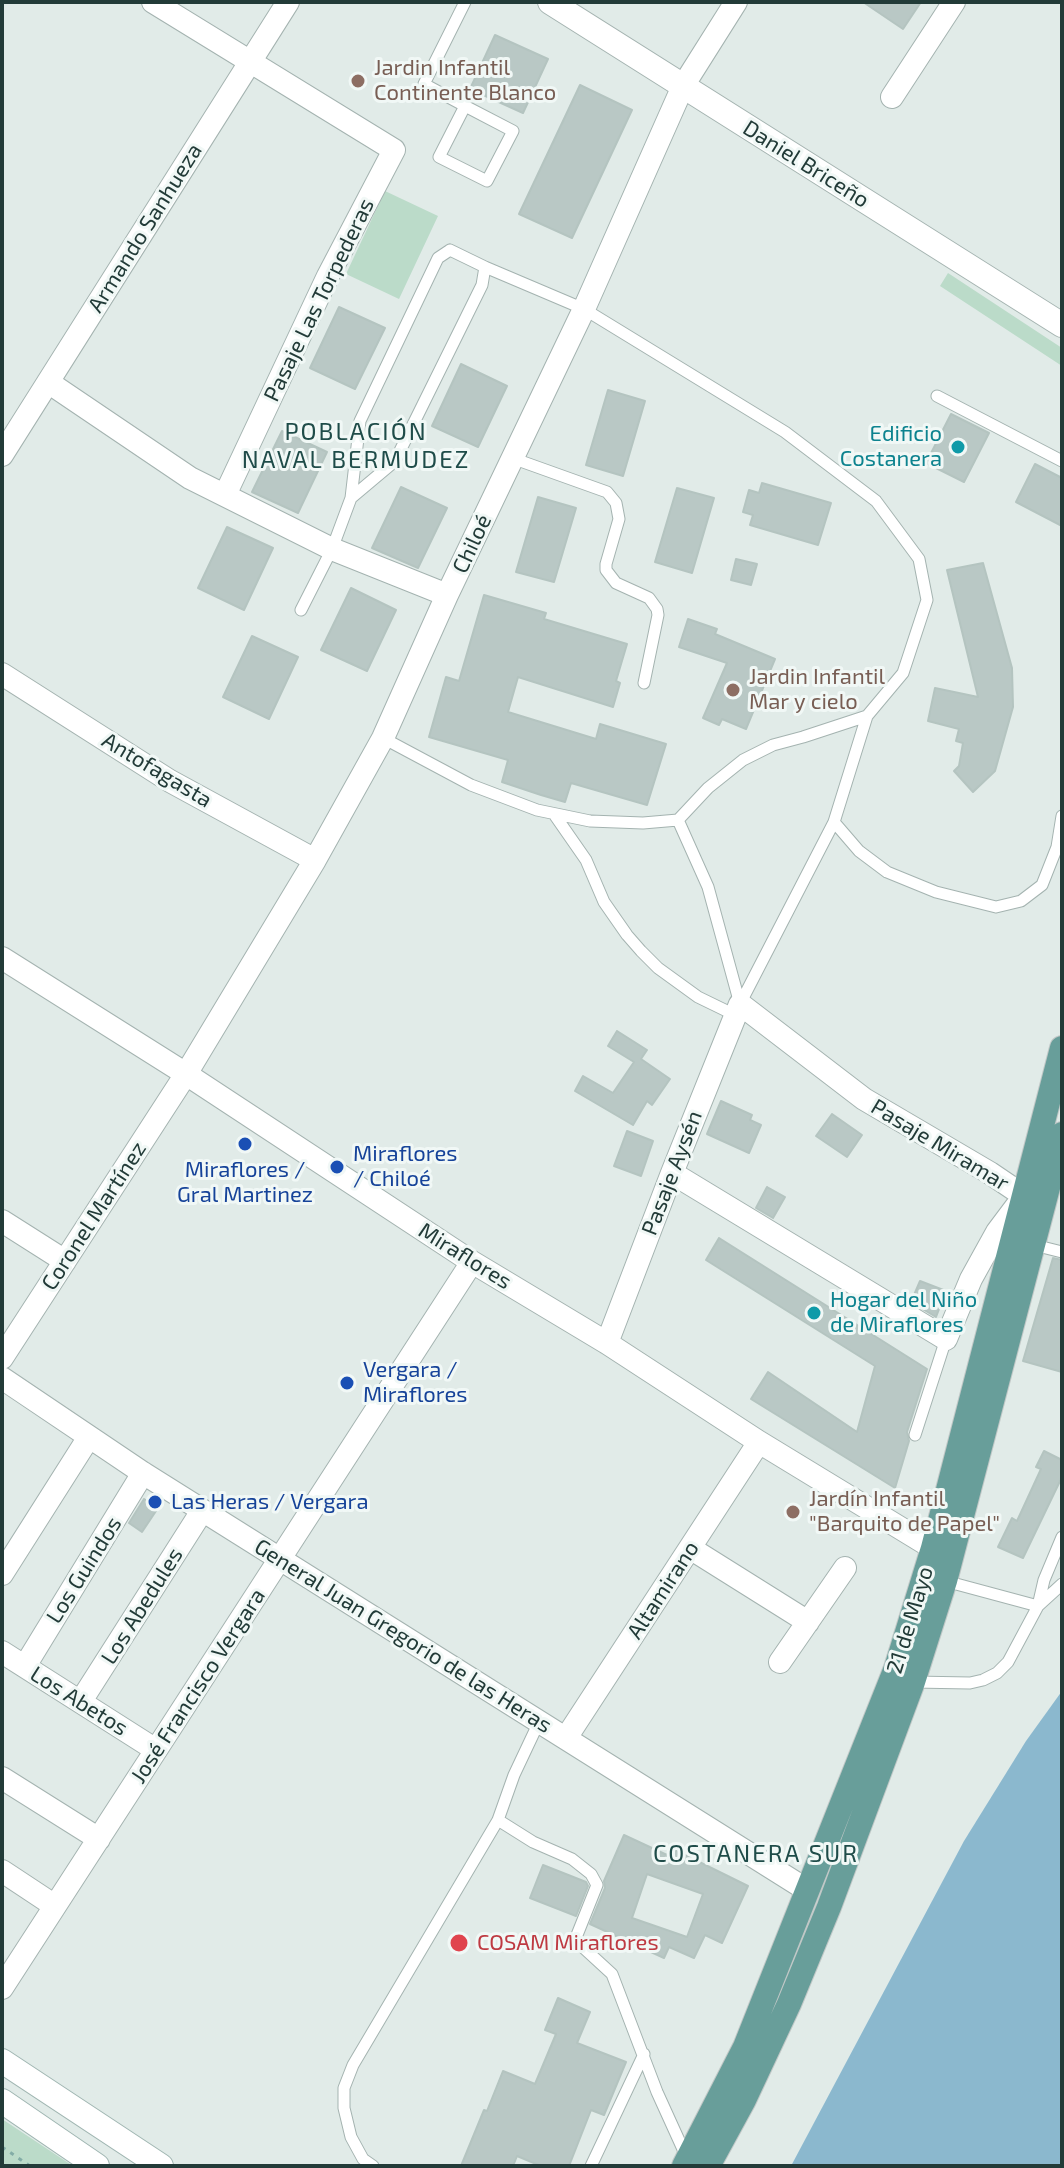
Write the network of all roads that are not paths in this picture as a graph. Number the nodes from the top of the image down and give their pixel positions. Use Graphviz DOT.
graph roads {
  1 [pos="153,2"];
  2 [pos="288,2"];
  3 [pos="465,2"];
  4 [pos="550,2"];
  5 [pos="736,2"];
  6 [pos="954,2"];
  7 [pos="249,63"];
  8 [pos="683,86"];
  9 [pos="892,97"];
  10 [pos="465,106"];
  11 [pos="485,267"];
  12 [pos="584,309"];
  13 [pos="1062,325"];
  14 [pos="48,382"];
  15 [pos="937,396"];
  16 [pos="2,455"];
  17 [pos="512,458"];
  18 [pos="1062,461"];
  19 [pos="225,495"];
  20 [pos="351,498"];
  21 [pos="332,549"];
  22 [pos="447,595"];
  23 [pos="301,610"];
  24 [pos="2,674"];
  25 [pos="644,683"];
  26 [pos="867,716"];
  27 [pos="383,738"];
  28 [pos="554,814"];
  29 [pos="1062,816"];
  30 [pos="678,820"];
  31 [pos="834,822"];
  32 [pos="315,860"];
  33 [pos="2,958"];
  34 [pos="738,1009"];
  35 [pos="1062,1048"];
  36 [pos="186,1074"];
  37 [pos="1062,1134"];
  38 [pos="672,1173"];
  39 [pos="1024,1196"];
  40 [pos="2,1221"];
  41 [pos="1034,1245"];
  42 [pos="1062,1252"];
  43 [pos="65,1261"];
  44 [pos="472,1262"];
  45 [pos="946,1339"];
  46 [pos="607,1343"];
  47 [pos="2,1358"];
  48 [pos="2,1378"];
  49 [pos="915,1435"];
  50 [pos="89,1437"];
  51 [pos="759,1442"];
  52 [pos="143,1473"];
  53 [pos="202,1511"];
  54 [pos="1062,1537"];
  55 [pos="690,1548"];
  56 [pos="933,1548"];
  57 [pos="279,1559"];
  58 [pos="845,1568"];
  59 [pos="2,1574"];
  60 [pos="945,1581"];
  61 [pos="1062,1584"];
  62 [pos="1038,1606"];
  63 [pos="808,1622"];
  64 [pos="2,1652"];
  65 [pos="780,1662"];
  66 [pos="25,1666"];
  67 [pos="913,1682"];
  68 [pos="81,1701"];
  69 [pos="539,1722"];
  70 [pos="566,1738"];
  71 [pos="156,1750"];
  72 [pos="2,1778"];
  73 [pos="498,1820"];
  74 [pos="99,1839"];
  75 [pos="2,1871"];
  76 [pos="807,1890"];
  77 [pos="55,1906"];
  78 [pos="9,1962"];
  79 [pos="2,1988"];
  80 [pos="644,2054"];
  81 [pos="2,2061"];
  82 [pos="2,2101"];
  83 [pos="693,2164"];
  84 [pos="97,2166"];
  85 [pos="161,2166"];
  86 [pos="373,2166"];
  87 [pos="591,2166"];
  1 -- 7 [label="street"];
  2 -- 7 [label="street, Armando Sanhueza"];
  3 -- 10 [label="lane"];
  4 -- 8 [label="street, Daniel Briceño"];
  5 -- 8 [label="street, Chiloé"];
  6 -- 9 [label="street"];
  7 -- 14 [label="street, Armando Sanhueza"];
  7 -- 19 [label="street, Pasaje Las Torpederas"];
  8 -- 12 [label="street, Chiloé"];
  8 -- 13 [label="street, Daniel Briceño"];
  10 -- 10 [label="lane"];
  11 -- 12 [label="lane"];
  11 -- 20 [label="lane"];
  11 -- 20 [label="lane"];
  12 -- 17 [label="street, Chiloé"];
  12 -- 26 [label="lane"];
  14 -- 16 [label="street, Armando Sanhueza"];
  14 -- 19 [label="street"];
  15 -- 18 [label="lane"];
  17 -- 22 [label="street, Chiloé"];
  17 -- 25 [label="lane"];
  19 -- 21 [label="street"];
  20 -- 21 [label="lane"];
  21 -- 22 [label="street"];
  21 -- 23 [label="lane"];
  22 -- 27 [label="street, Chiloé"];
  24 -- 32 [label="street, Antofagasta"];
  26 -- 30 [label="lane"];
  26 -- 31 [label="lane"];
  27 -- 28 [label="lane"];
  27 -- 32 [label="street, Chiloé"];
  28 -- 30 [label="lane"];
  28 -- 34 [label="lane"];
  29 -- 31 [label="lane"];
  30 -- 34 [label="lane"];
  31 -- 34 [label="lane"];
  32 -- 36 [label="street, Chiloé"];
  33 -- 36 [label="street, Miraflores"];
  34 -- 38 [label="street, Pasaje Aysén"];
  34 -- 39 [label="street, Pasaje Miramar"];
  35 -- 39 [label="main road, 21 de Mayo"];
  36 -- 43 [label="street, Coronel Martínez"];
  36 -- 44 [label="street, Miraflores"];
  37 -- 41 [label="main road, 21 de Mayo"];
  38 -- 45 [label="street"];
  38 -- 46 [label="street, Pasaje Aysén"];
  39 -- 45 [label="street, Pasaje Miramar"];
  39 -- 56 [label="main road, 21 de Mayo"];
  40 -- 43 [label="street"];
  41 -- 42 [label="lane"];
  41 -- 60 [label="main road, 21 de Mayo"];
  43 -- 47 [label="street, Coronel Martínez"];
  44 -- 46 [label="street, Miraflores"];
  44 -- 57 [label="street, José Francisco Vergara"];
  45 -- 49 [label="lane"];
  46 -- 51 [label="street, Miraflores"];
  48 -- 50 [label="street, General Juan Gregorio de las Heras"];
  50 -- 52 [label="street, General Juan Gregorio de las Heras"];
  50 -- 59 [label="street"];
  51 -- 55 [label="street, Altamirano"];
  51 -- 56 [label="street, Miraflores"];
  52 -- 53 [label="street, General Juan Gregorio de las Heras"];
  52 -- 66 [label="street, Los Guindos"];
  53 -- 57 [label="street, General Juan Gregorio de las Heras"];
  53 -- 68 [label="street, Los Abedules"];
  54 -- 62 [label="lane"];
  55 -- 63 [label="street"];
  55 -- 70 [label="street, Altamirano"];
  56 -- 76 [label="main road, 21 de Mayo"];
  57 -- 69 [label="street, General Juan Gregorio de las Heras"];
  57 -- 71 [label="street, José Francisco Vergara"];
  58 -- 63 [label="street"];
  60 -- 62 [label="lane"];
  60 -- 67 [label="main road, 21 de Mayo"];
  61 -- 62 [label="lane"];
  62 -- 67 [label="lane"];
  63 -- 65 [label="street"];
  64 -- 66 [label="street, Los Abetos"];
  66 -- 68 [label="street, Los Abetos"];
  67 -- 83 [label="main road, 21 de Mayo"];
  68 -- 71 [label="street, Los Abetos"];
  69 -- 70 [label="street, General Juan Gregorio de las Heras"];
  69 -- 73 [label="lane"];
  70 -- 76 [label="street, General Juan Gregorio de las Heras"];
  71 -- 74 [label="street, José Francisco Vergara"];
  72 -- 74 [label="street"];
  73 -- 80 [label="lane"];
  73 -- 86 [label="lane"];
  74 -- 77 [label="street, José Francisco Vergara"];
  75 -- 77 [label="street"];
  76 -- 83 [label="main road, 21 de Mayo"];
  77 -- 78 [label="street, José Francisco Vergara"];
  78 -- 79 [label="street, José Francisco Vergara"];
  80 -- 83 [label="lane"];
  80 -- 87 [label="lane"];
  81 -- 85 [label="street"];
  82 -- 84 [label="street"];
}
